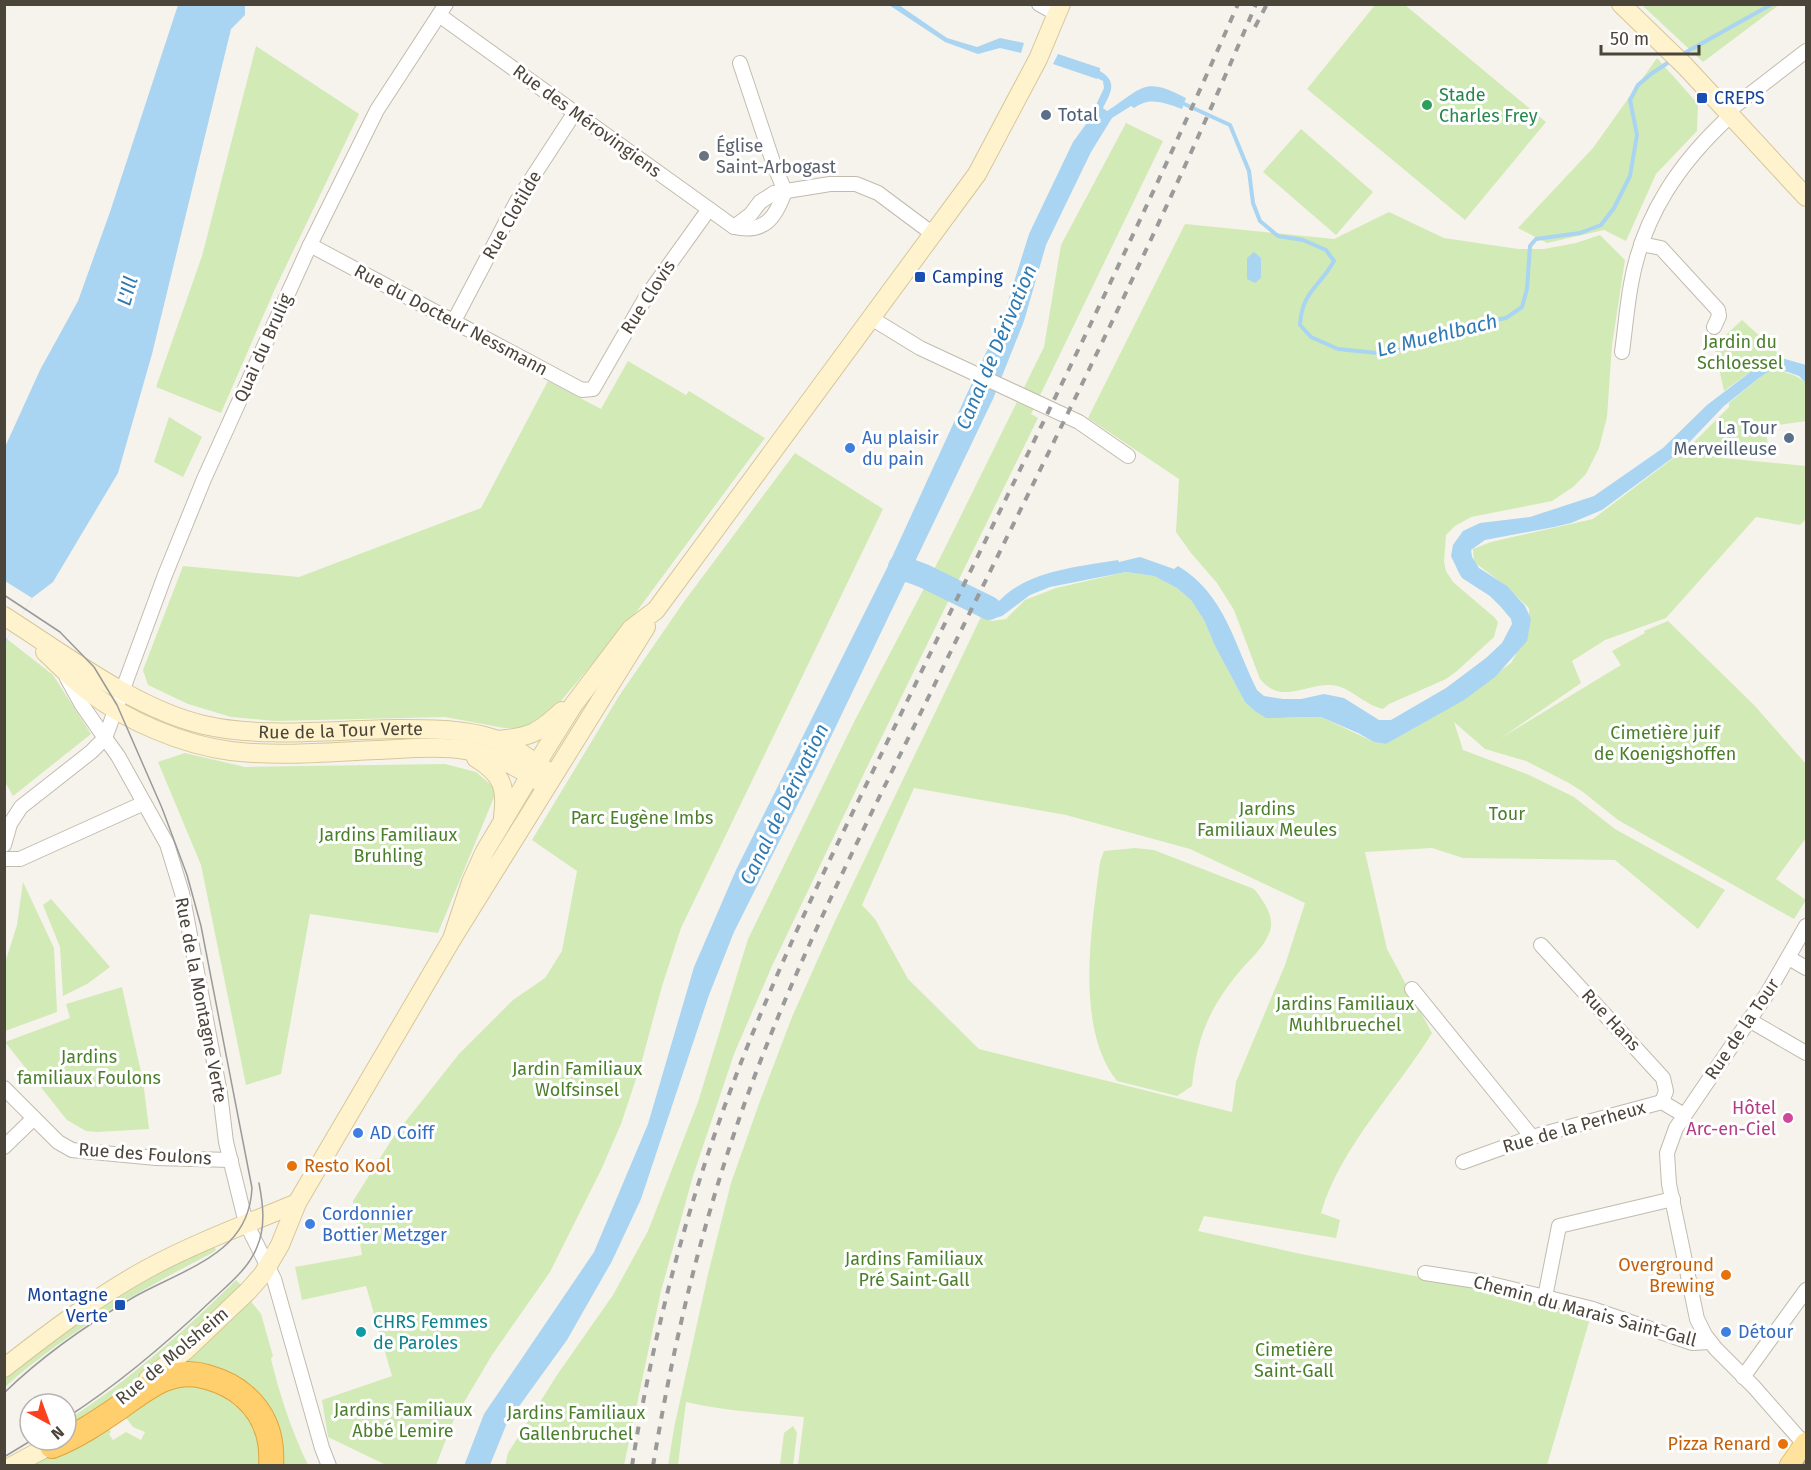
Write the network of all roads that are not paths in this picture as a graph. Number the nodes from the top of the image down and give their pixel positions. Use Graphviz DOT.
graph roads {
  1 [pos="1039,4"];
  2 [pos="1622,4"];
  3 [pos="1059,9"];
  4 [pos="442,10"];
  5 [pos="1806,51"];
  6 [pos="740,63"];
  7 [pos="574,112"];
  8 [pos="1729,114"];
  9 [pos="785,191"];
  10 [pos="1806,197"];
  11 [pos="709,209"];
  12 [pos="933,234"];
  13 [pos="1641,244"];
  14 [pos="310,245"];
  15 [pos="871,318"];
  16 [pos="454,321"];
  17 [pos="1714,327"];
  18 [pos="1622,352"];
  19 [pos="593,389"];
  20 [pos="1128,456"];
  21 [pos="656,610"];
  22 [pos="4,616"];
  23 [pos="21,626"];
  24 [pos="57,664"];
  25 [pos="587,687"];
  26 [pos="123,690"];
  27 [pos="116,709"];
  28 [pos="105,738"];
  29 [pos="498,740"];
  30 [pos="461,749"];
  31 [pos="533,770"];
  32 [pos="550,781"];
  33 [pos="144,803"];
  34 [pos="502,822"];
  35 [pos="4,845"];
  36 [pos="4,859"];
  37 [pos="1806,926"];
  38 [pos="452,939"];
  39 [pos="1540,945"];
  40 [pos="1789,958"];
  41 [pos="1806,968"];
  42 [pos="1412,989"];
  43 [pos="1749,1020"];
  44 [pos="1806,1053"];
  45 [pos="4,1088"];
  46 [pos="1662,1102"];
  47 [pos="1684,1115"];
  48 [pos="34,1119"];
  49 [pos="1532,1137"];
  50 [pos="4,1147"];
  51 [pos="231,1160"];
  52 [pos="1463,1162"];
  53 [pos="1673,1199"];
  54 [pos="241,1203"];
  55 [pos="297,1203"];
  56 [pos="246,1223"];
  57 [pos="226,1233"];
  58 [pos="271,1272"];
  59 [pos="1425,1273"];
  60 [pos="1806,1290"];
  61 [pos="1545,1297"];
  62 [pos="1710,1342"];
  63 [pos="4,1368"];
  64 [pos="1743,1377"];
  65 [pos="78,1429"];
  66 [pos="78,1434"];
  67 [pos="1806,1443"];
  68 [pos="38,1452"];
  69 [pos="12,1466"];
  70 [pos="271,1466"];
  71 [pos="330,1466"];
  72 [pos="1790,1466"];
  1 -- 3 [label="street"];
  2 -- 8 [label="main road"];
  3 -- 12 [label="main road"];
  4 -- 7 [label="street, Rue des Mérovingiens"];
  4 -- 14 [label="street, Quai du Brulig"];
  5 -- 8 [label="street"];
  6 -- 9 [label="street"];
  7 -- 11 [label="street, Rue des Mérovingiens"];
  7 -- 16 [label="street, Rue Clotilde"];
  8 -- 10 [label="main road"];
  8 -- 13 [label="street"];
  9 -- 11 [label="street, Rue des Mérovingiens"];
  9 -- 12 [label="street, Rue des Mérovingiens"];
  11 -- 19 [label="street, Rue Clovis"];
  12 -- 15 [label="main road"];
  13 -- 17 [label="street"];
  13 -- 18 [label="street"];
  14 -- 16 [label="street, Rue du Docteur Nessmann"];
  14 -- 26 [label="street, Quai du Brulig"];
  15 -- 20 [label="street"];
  15 -- 21 [label="main road"];
  16 -- 19 [label="street, Rue du Docteur Nessmann"];
  21 -- 25 [label="main road"];
  21 -- 32 [label="main road"];
  22 -- 23 [label="main road"];
  23 -- 24 [label="main road, Rue de la Montagne Verte"];
  23 -- 26 [label="main road"];
  24 -- 27 [label="main road, Rue de la Montagne Verte"];
  24 -- 28 [label="street, Rue de la Montagne Verte"];
  25 -- 29 [label="main road"];
  25 -- 31 [label="main road"];
  26 -- 27 [label="street, Quai du Brulig"];
  26 -- 29 [label="main road, Rue de la Tour Verte"];
  27 -- 28 [label="street"];
  27 -- 30 [label="main road, Rue de la Tour Verte"];
  28 -- 33 [label="street, Rue de la Montagne Verte"];
  28 -- 35 [label="street"];
  29 -- 31 [label="main road, Rue de la Tour Verte"];
  30 -- 31 [label="main road, Rue de la Tour Verte"];
  30 -- 34 [label="main road"];
  31 -- 32 [label="main road, Rue de la Tour Verte"];
  31 -- 34 [label="main road"];
  32 -- 38 [label="main road"];
  33 -- 36 [label="street"];
  33 -- 51 [label="street, Rue de la Montagne Verte"];
  34 -- 38 [label="main road"];
  37 -- 40 [label="street, Rue de la Tour"];
  38 -- 55 [label="main road, Rue de Molsheim"];
  39 -- 46 [label="street, Rue Hans"];
  40 -- 41 [label="street"];
  40 -- 43 [label="street, Rue de la Tour"];
  42 -- 49 [label="street"];
  43 -- 44 [label="street"];
  43 -- 47 [label="street, Rue de la Tour"];
  45 -- 48 [label="street, Rue des Foulons"];
  46 -- 47 [label="street, Rue de la Perheux"];
  46 -- 49 [label="street, Rue de la Perheux"];
  47 -- 53 [label="street, Rue de la Tour"];
  48 -- 50 [label="street"];
  48 -- 51 [label="street, Rue des Foulons"];
  49 -- 52 [label="street, Rue de la Perheux"];
  51 -- 54 [label="street, Rue de la Montagne Verte"];
  53 -- 61 [label="street"];
  53 -- 62 [label="street, Rue de la Tour"];
  54 -- 56 [label="street, Rue de la Montagne Verte"];
  54 -- 57 [label="street"];
  55 -- 56 [label="main road"];
  55 -- 58 [label="main road, Rue de Molsheim"];
  56 -- 57 [label="main road"];
  56 -- 58 [label="street, Rue de la Montagne Verte"];
  57 -- 63 [label="main road"];
  58 -- 65 [label="main road, Rue de Molsheim"];
  58 -- 71 [label="street, Rue de la Montagne Verte"];
  59 -- 61 [label="street, Chemin du Marais Saint-Gall"];
  60 -- 64 [label="street"];
  61 -- 62 [label="street, Chemin du Marais Saint-Gall"];
  62 -- 64 [label="street, Rue de la Tour"];
  64 -- 67 [label="street, Rue de la Tour"];
  66 -- 70 [label="highway"];
  67 -- 72 [label="main road"];
  68 -- 69 [label="main road, Rue de Molsheim"];
}
